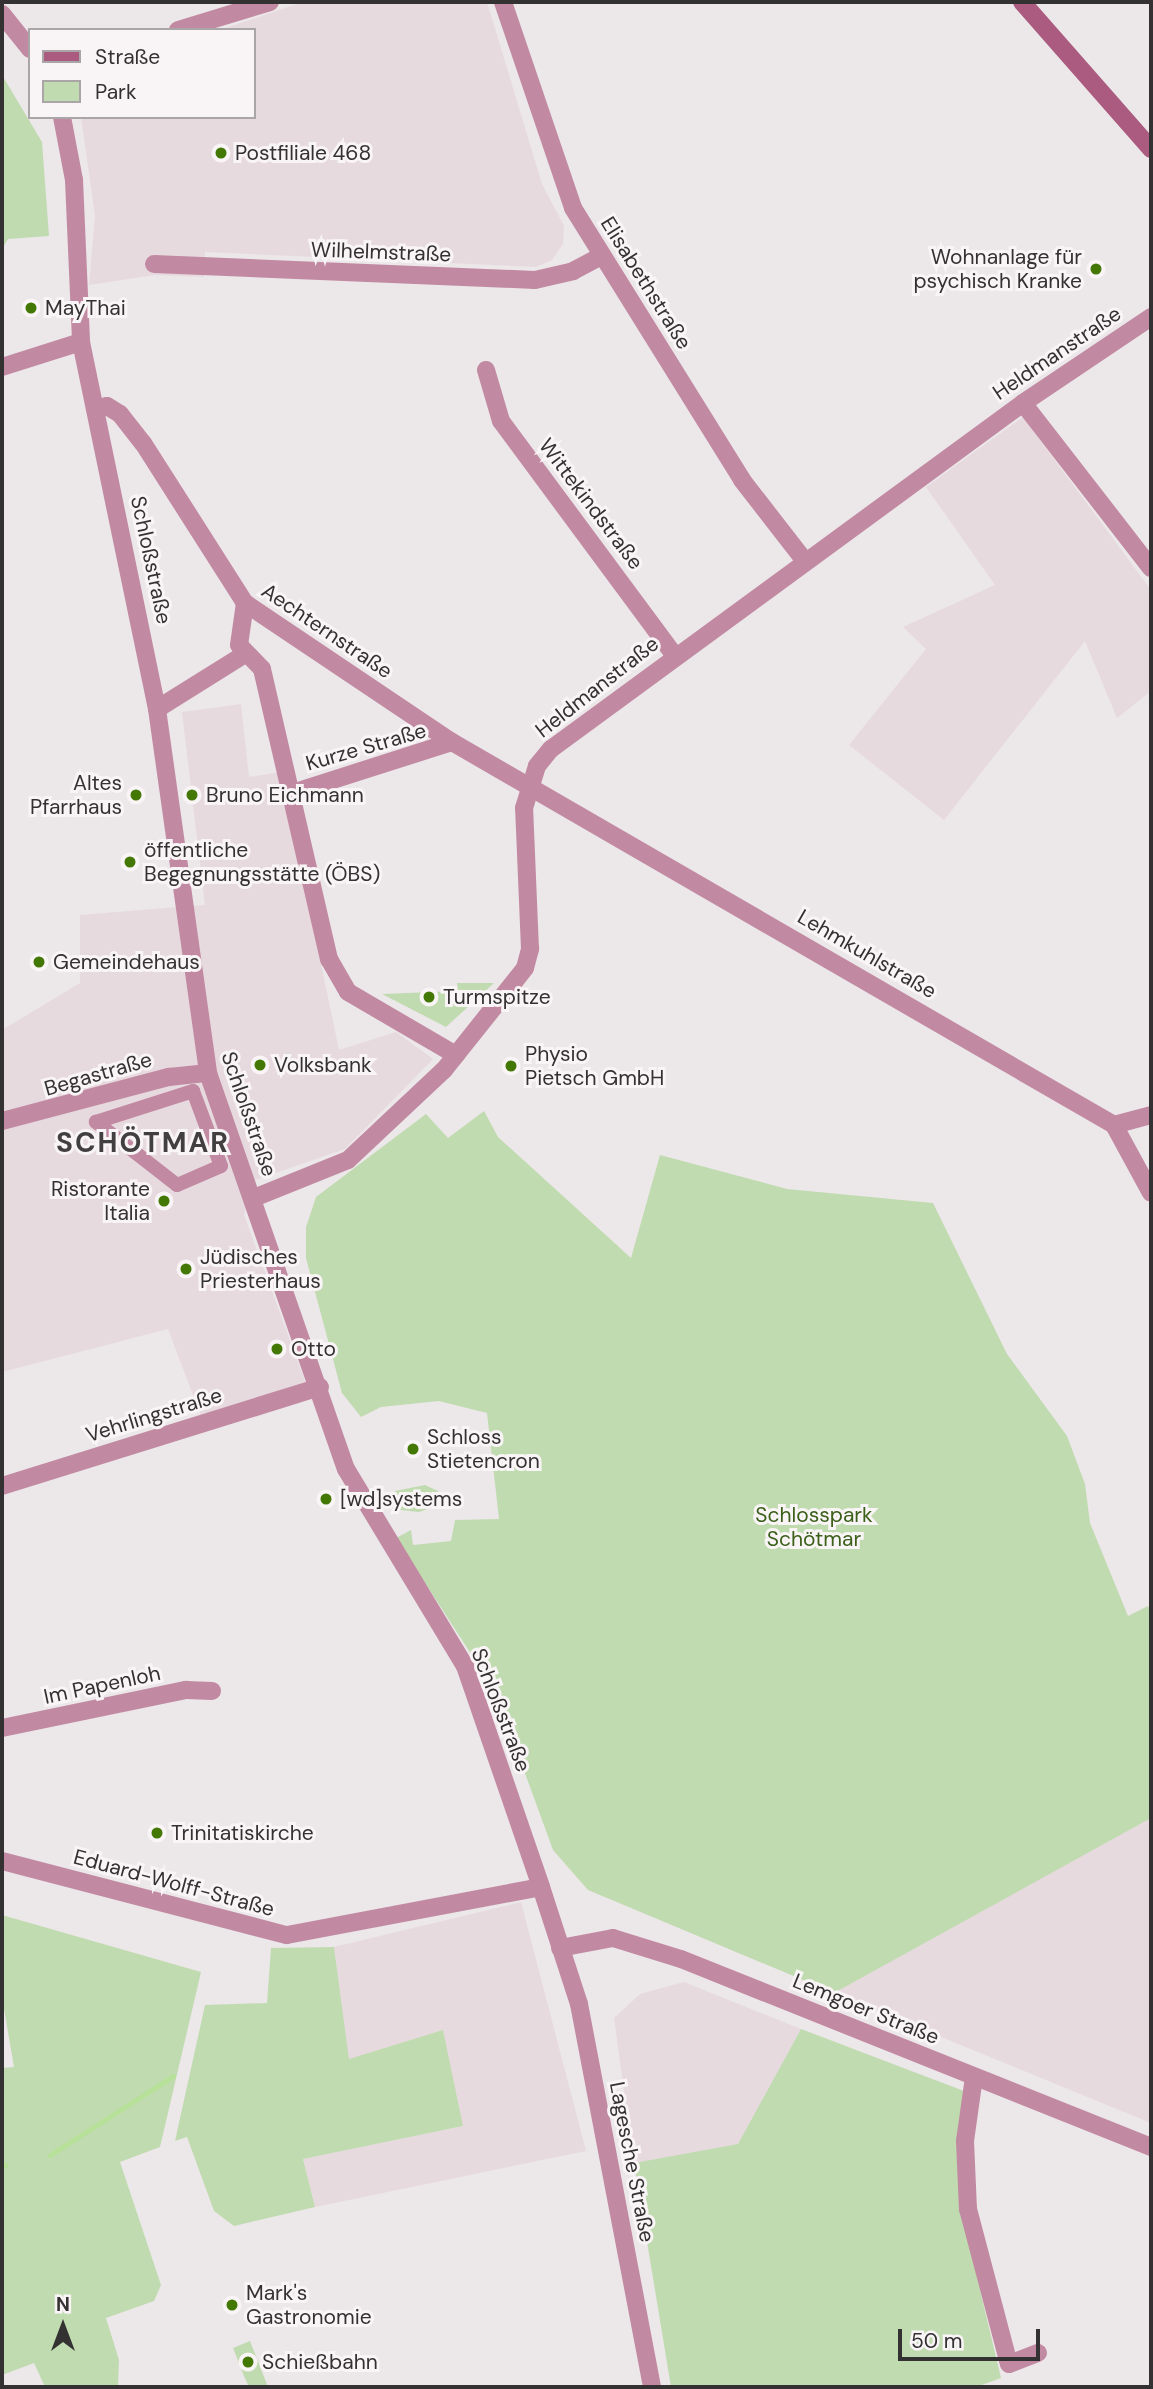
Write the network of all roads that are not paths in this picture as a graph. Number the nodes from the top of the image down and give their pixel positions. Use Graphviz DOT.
graph roads {
  1 [pos="270,2"];
  2 [pos="503,2"];
  3 [pos="1022,2"];
  4 [pos="2,14"];
  5 [pos="185,28"];
  6 [pos="28,47"];
  7 [pos="62,119"];
  8 [pos="1151,149"];
  9 [pos="600,256"];
  10 [pos="154,264"];
  11 [pos="1151,317"];
  12 [pos="81,342"];
  13 [pos="2,368"];
  14 [pos="486,370"];
  15 [pos="1023,403"];
  16 [pos="95,409"];
  17 [pos="804,560"];
  18 [pos="1151,568"];
  19 [pos="245,603"];
  20 [pos="245,654"];
  21 [pos="675,656"];
  22 [pos="157,709"];
  23 [pos="453,742"];
  24 [pos="529,784"];
  25 [pos="292,793"];
  26 [pos="456,1055"];
  27 [pos="208,1073"];
  28 [pos="1151,1115"];
  29 [pos="2,1121"];
  30 [pos="96,1122"];
  31 [pos="1114,1125"];
  32 [pos="1151,1194"];
  33 [pos="254,1198"];
  34 [pos="320,1387"];
  35 [pos="2,1486"];
  36 [pos="212,1691"];
  37 [pos="2,1728"];
  38 [pos="2,1861"];
  39 [pos="541,1887"];
  40 [pos="560,1948"];
  41 [pos="974,2077"];
  42 [pos="1151,2147"];
  43 [pos="1038,2353"];
  44 [pos="652,2387"];
  1 -- 5 [label="street"];
  2 -- 9 [label="street, Elisabethstraße"];
  3 -- 8 [label="main road"];
  4 -- 6 [label="street"];
  7 -- 12 [label="street, Schloßstraße"];
  9 -- 10 [label="street, Wilhelmstraße"];
  9 -- 17 [label="street, Elisabethstraße"];
  11 -- 15 [label="street, Heldmanstraße"];
  12 -- 13 [label="street"];
  12 -- 16 [label="street, Schloßstraße"];
  14 -- 21 [label="street, Wittekindstraße"];
  15 -- 17 [label="street, Heldmanstraße"];
  15 -- 18 [label="street"];
  16 -- 19 [label="street, Aechternstraße"];
  16 -- 22 [label="street, Schloßstraße"];
  17 -- 21 [label="street, Heldmanstraße"];
  19 -- 20 [label="street"];
  19 -- 23 [label="street, Aechternstraße"];
  20 -- 22 [label="street"];
  20 -- 25 [label="street"];
  21 -- 24 [label="street, Heldmanstraße"];
  22 -- 27 [label="street, Schloßstraße"];
  23 -- 24 [label="street, Aechternstraße"];
  23 -- 25 [label="street, Kurze Straße"];
  24 -- 26 [label="street, Heldmanstraße"];
  24 -- 31 [label="street, Lehmkuhlstraße"];
  25 -- 26 [label="street"];
  26 -- 33 [label="street, Heldmanstraße"];
  27 -- 29 [label="street, Begastraße"];
  27 -- 33 [label="street, Schloßstraße"];
  28 -- 31 [label="street"];
  30 -- 30 [label="street"];
  31 -- 32 [label="street"];
  33 -- 34 [label="street, Schloßstraße"];
  34 -- 35 [label="street, Vehrlingstraße"];
  34 -- 39 [label="street, Schloßstraße"];
  36 -- 37 [label="street, Im Papenloh"];
  38 -- 39 [label="street, Eduard-Wolff-Straße"];
  39 -- 40 [label="street, Schloßstraße"];
  40 -- 41 [label="street, Lemgoer Straße"];
  40 -- 44 [label="street, Lagesche Straße"];
  41 -- 42 [label="street, Lemgoer Straße"];
  41 -- 43 [label="street"];
}
